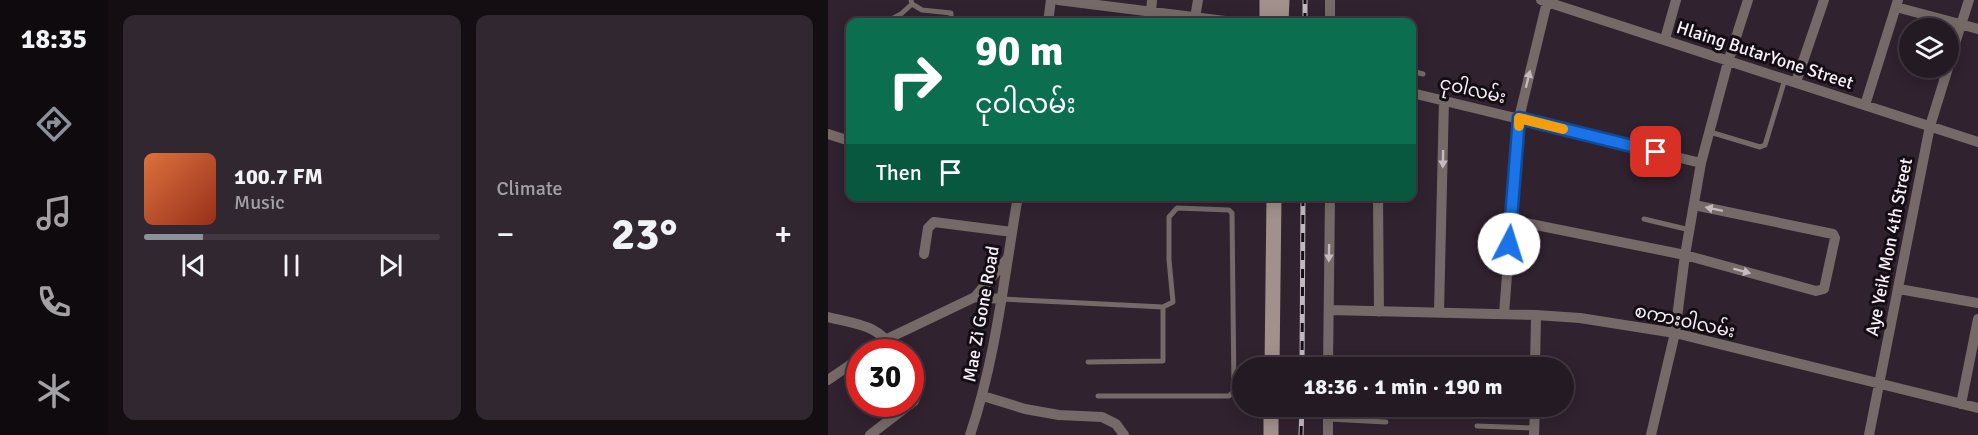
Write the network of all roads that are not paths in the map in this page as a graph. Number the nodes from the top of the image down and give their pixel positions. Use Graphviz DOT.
graph roads {
  1 [pos="1051,0"];
  2 [pos="1058,0"];
  3 [pos="1152,0"];
  4 [pos="1197,0"];
  5 [pos="1267,0"];
  6 [pos="1282,0"];
  7 [pos="1330,0"];
  8 [pos="1676,0"];
  9 [pos="1748,0"];
  10 [pos="1824,0"];
  11 [pos="1969,0"];
  12 [pos="1544,1"];
  13 [pos="911,2"];
  14 [pos="1102,3"];
  15 [pos="1897,4"];
  16 [pos="1151,12"];
  17 [pos="894,18"];
  18 [pos="951,18"];
  19 [pos="1048,18"];
  20 [pos="1195,18"];
  21 [pos="1267,18"];
  22 [pos="1281,18"];
  23 [pos="1330,18"];
  24 [pos="1961,24"];
  25 [pos="1978,29"];
  26 [pos="1959,30"];
  27 [pos="1665,39"];
  28 [pos="1728,62"];
  29 [pos="1416,72"];
  30 [pos="1424,74"];
  31 [pos="1944,78"];
  32 [pos="1785,79"];
  33 [pos="1796,82"];
  34 [pos="1416,94"];
  35 [pos="1444,100"];
  36 [pos="1865,105"];
  37 [pos="1519,118"];
  38 [pos="1930,126"];
  39 [pos="1710,132"];
  40 [pos="828,134"];
  41 [pos="846,140"];
  42 [pos="1978,142"];
  43 [pos="1701,163"];
  44 [pos="1017,201"];
  45 [pos="1274,201"];
  46 [pos="1330,201"];
  47 [pos="1378,201"];
  48 [pos="1694,205"];
  49 [pos="1644,219"];
  50 [pos="1511,220"];
  51 [pos="1689,230"];
  52 [pos="1012,232"];
  53 [pos="924,254"];
  54 [pos="1685,255"];
  55 [pos="1007,259"];
  56 [pos="1899,289"];
  57 [pos="975,297"];
  58 [pos="1002,299"];
  59 [pos="1978,303"];
  60 [pos="1163,307"];
  61 [pos="1329,310"];
  62 [pos="1379,312"];
  63 [pos="1439,312"];
  64 [pos="1504,314"];
  65 [pos="1536,315"];
  66 [pos="828,317"];
  67 [pos="1978,319"];
  68 [pos="1674,333"];
  69 [pos="887,339"];
  70 [pos="1272,357"];
  71 [pos="1328,357"];
  72 [pos="1535,357"];
  73 [pos="1088,362"];
  74 [pos="846,368"];
  75 [pos="828,380"];
  76 [pos="1880,384"];
  77 [pos="983,396"];
  78 [pos="1098,396"];
  79 [pos="1961,404"];
  80 [pos="1978,408"];
  81 [pos="893,417"];
  82 [pos="1271,417"];
  83 [pos="1328,418"];
  84 [pos="1386,422"];
  85 [pos="1477,426"];
  86 [pos="1534,431"];
  87 [pos="870,435"];
  88 [pos="969,435"];
  89 [pos="1124,435"];
  90 [pos="1271,435"];
  91 [pos="1328,435"];
  92 [pos="1651,435"];
  93 [pos="1869,435"];
  1 -- 19 [label="street"];
  2 -- 14 [label="street"];
  3 -- 16 [label="street"];
  4 -- 20 [label="street"];
  5 -- 21 [label="main road"];
  6 -- 22 [label="main road"];
  7 -- 23 [label="street"];
  8 -- 27 [label="street"];
  9 -- 28 [label="street"];
  10 -- 33 [label="street"];
  11 -- 24 [label="street, Aye Yeik Mon 4th Street"];
  12 -- 27 [label="street, Hlaing ButarYone Street"];
  37 -- 12 [label="street, one-way"];
  13 -- 17 [label="lane"];
  13 -- 18 [label="lane"];
  14 -- 16 [label="street"];
  15 -- 24 [label="street"];
  15 -- 36 [label="street"];
  16 -- 20 [label="street"];
  24 -- 25 [label="street"];
  24 -- 26 [label="street, Aye Yeik Mon 4th Street"];
  27 -- 28 [label="street, Hlaing ButarYone Street"];
  28 -- 32 [label="street, Hlaing ButarYone Street"];
  28 -- 39 [label="street"];
  29 -- 30 [label="lane"];
  31 -- 38 [label="street, Aye Yeik Mon 4th Street"];
  32 -- 33 [label="street, Hlaing ButarYone Street"];
  32 -- 39 [label="lane"];
  33 -- 36 [label="street, Hlaing ButarYone Street"];
  34 -- 35 [label="street, ငုဝါလမ်း"];
  35 -- 37 [label="street, ငုဝါလမ်း"];
  35 -- 63 [label="street, one-way"];
  36 -- 38 [label="street, Hlaing ButarYone Street"];
  37 -- 43 [label="street, ငုဝါလမ်း"];
  37 -- 50 [label="street"];
  38 -- 42 [label="street, Hlaing ButarYone Street"];
  38 -- 56 [label="street, Aye Yeik Mon 4th Street"];
  39 -- 43 [label="street"];
  40 -- 41 [label="street"];
  43 -- 48 [label="street"];
  44 -- 52 [label="street, Mae Zi Gone Road"];
  45 -- 70 [label="main road"];
  46 -- 61 [label="street, one-way"];
  47 -- 62 [label="street"];
  48 -- 51 [label="street"];
  54 -- 48 [label="street, one-way"];
  49 -- 51 [label="lane"];
  50 -- 54 [label="street"];
  50 -- 64 [label="street"];
  51 -- 54 [label="street"];
  52 -- 53 [label="street"];
  52 -- 55 [label="street, Mae Zi Gone Road"];
  54 -- 68 [label="street"];
  55 -- 57 [label="street"];
  55 -- 58 [label="street, Mae Zi Gone Road"];
  56 -- 59 [label="street"];
  56 -- 76 [label="street, Aye Yeik Mon 4th Street"];
  57 -- 58 [label="street"];
  57 -- 69 [label="street"];
  58 -- 60 [label="lane"];
  58 -- 77 [label="street, Mae Zi Gone Road"];
  60 -- 73 [label="lane"];
  60 -- 78 [label="lane"];
  61 -- 62 [label="street, စကား၀ါလမ်း"];
  61 -- 71 [label="street"];
  62 -- 63 [label="street, စကား၀ါလမ်း"];
  63 -- 64 [label="street, စကား၀ါလမ်း"];
  64 -- 65 [label="street, စကား၀ါလမ်း"];
  65 -- 68 [label="street, စကား၀ါလမ်း"];
  65 -- 72 [label="street"];
  66 -- 69 [label="street"];
  67 -- 79 [label="street"];
  68 -- 76 [label="street, စကား၀ါလမ်း"];
  68 -- 92 [label="street"];
  74 -- 75 [label="street"];
  76 -- 79 [label="street, စကား၀ါလမ်း"];
  76 -- 93 [label="street, Aye Yeik Mon 4th Street"];
  77 -- 88 [label="street, Mae Zi Gone Road"];
  77 -- 89 [label="street"];
  79 -- 80 [label="street, စကား၀ါလမ်း"];
  81 -- 87 [label="street"];
  82 -- 90 [label="main road"];
  83 -- 84 [label="lane"];
  83 -- 91 [label="street"];
  85 -- 86 [label="lane"];
}
